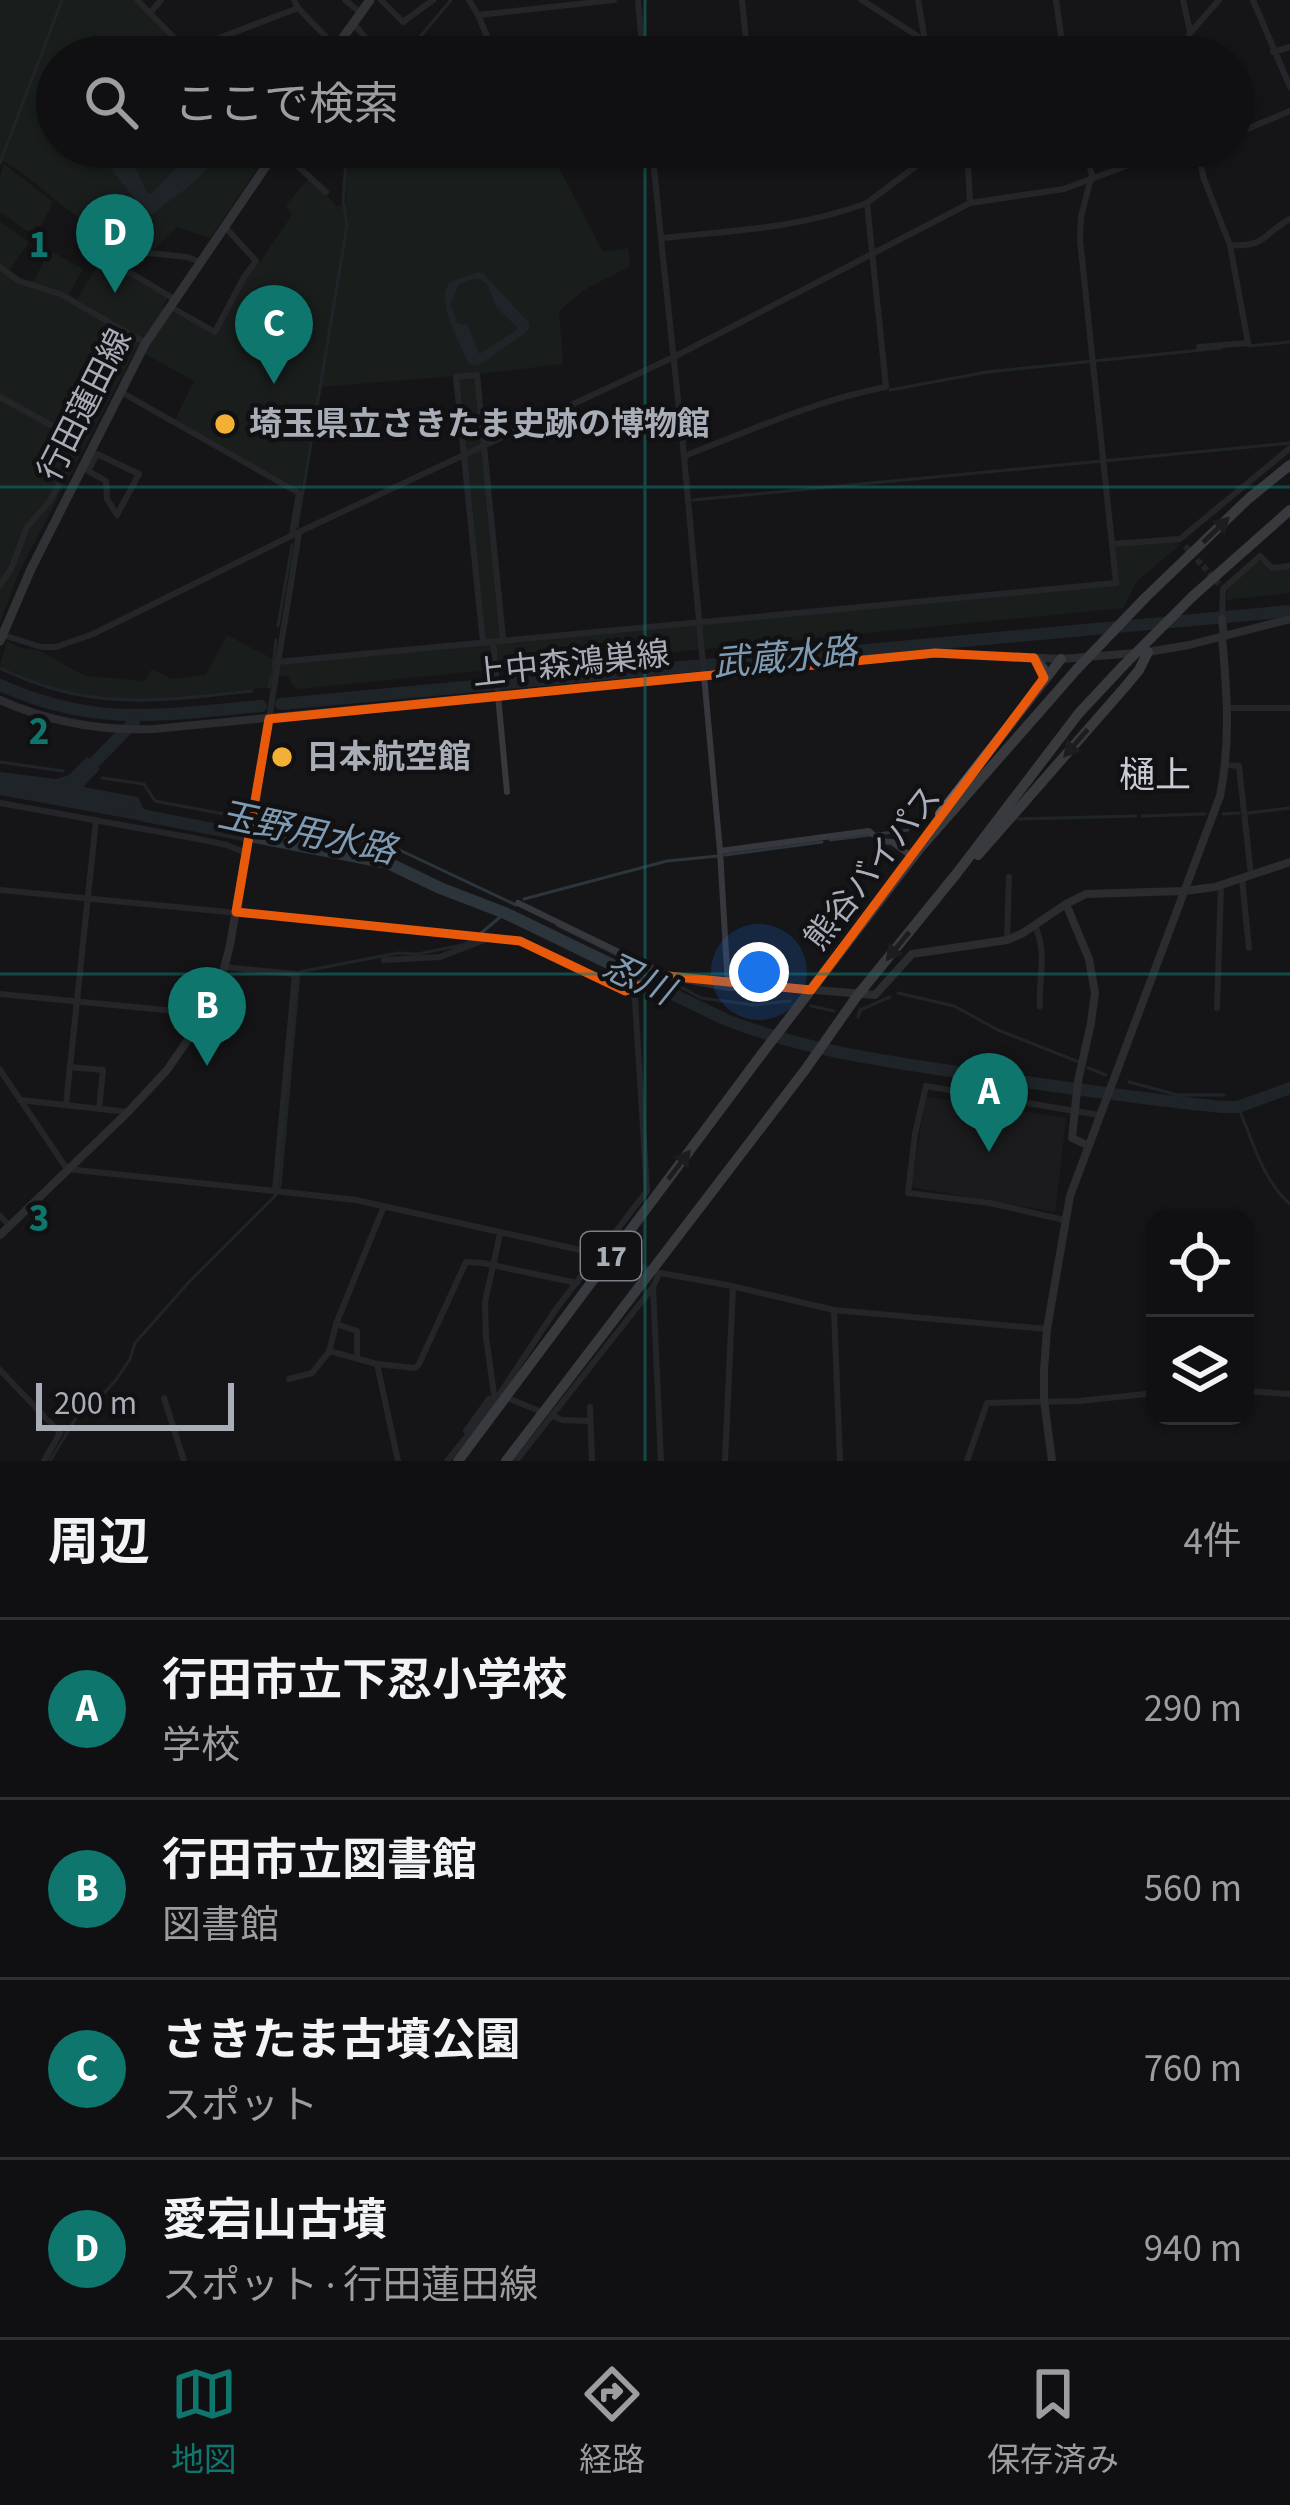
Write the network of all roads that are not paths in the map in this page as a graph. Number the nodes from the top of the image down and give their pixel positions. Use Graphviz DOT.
graph roads {
  1 [pos="137,0"];
  2 [pos="160,0"];
  3 [pos="345,0"];
  4 [pos="370,0"];
  5 [pos="381,0"];
  6 [pos="433,0"];
  7 [pos="469,0"];
  8 [pos="614,0"];
  9 [pos="638,0"];
  10 [pos="742,0"];
  11 [pos="862,0"];
  12 [pos="918,0"];
  13 [pos="1057,0"];
  14 [pos="1183,0"];
  15 [pos="1219,0"];
  16 [pos="1253,0"];
  17 [pos="296,4"];
  18 [pos="150,13"];
  19 [pos="478,15"];
  20 [pos="357,18"];
  21 [pos="1190,33"];
  22 [pos="172,36"];
  23 [pos="228,36"];
  24 [pos="321,36"];
  25 [pos="344,36"];
  26 [pos="369,36"];
  27 [pos="487,36"];
  28 [pos="642,36"];
  29 [pos="746,36"];
  30 [pos="917,36"];
  31 [pos="924,36"];
  32 [pos="1061,36"];
  33 [pos="1189,36"];
  34 [pos="1290,47"];
  35 [pos="1274,52"];
  36 [pos="1290,87"];
  37 [pos="1290,111"];
  38 [pos="1254,126"];
  39 [pos="265,168"];
  40 [pos="300,168"];
  41 [pos="654,168"];
  42 [pos="915,168"];
  43 [pos="969,168"];
  44 [pos="1088,168"];
  45 [pos="1122,168"];
  46 [pos="1202,168"];
  47 [pos="1091,180"];
  48 [pos="326,192"];
  49 [pos="868,203"];
  50 [pos="970,203"];
  51 [pos="1290,219"];
  52 [pos="225,227"];
  53 [pos="661,238"];
  54 [pos="113,240"];
  55 [pos="1230,245"];
  56 [pos="131,251"];
  57 [pos="872,255"];
  58 [pos="104,256"];
  59 [pos="201,262"];
  60 [pos="0,266"];
  61 [pos="122,267"];
  62 [pos="172,303"];
  63 [pos="142,341"];
  64 [pos="1199,347"];
  65 [pos="674,356"];
  66 [pos="121,392"];
  67 [pos="3,398"];
  68 [pos="0,413"];
  69 [pos="484,444"];
  70 [pos="1290,448"];
  71 [pos="463,455"];
  72 [pos="684,456"];
  73 [pos="1290,465"];
  74 [pos="88,471"];
  75 [pos="477,484"];
  76 [pos="1290,510"];
  77 [pos="295,533"];
  78 [pos="1112,544"];
  79 [pos="1290,566"];
  80 [pos="0,585"];
  81 [pos="488,586"];
  82 [pos="1222,619"];
  83 [pos="1290,619"];
  84 [pos="700,622"];
  85 [pos="1223,636"];
  86 [pos="1,638"];
  87 [pos="503,641"];
  88 [pos="488,642"];
  89 [pos="1148,652"];
  90 [pos="1034,658"];
  91 [pos="1061,659"];
  92 [pos="278,662"];
  93 [pos="705,673"];
  94 [pos="1044,678"];
  95 [pos="499,692"];
  96 [pos="0,700"];
  97 [pos="1228,708"];
  98 [pos="1290,708"];
  99 [pos="270,715"];
  100 [pos="1226,764"];
  101 [pos="507,792"];
  102 [pos="0,803"];
  103 [pos="96,820"];
  104 [pos="246,851"];
  105 [pos="720,851"];
  106 [pos="916,853"];
  107 [pos="1290,862"];
  108 [pos="957,873"];
  109 [pos="1009,877"];
  110 [pos="1246,877"];
  111 [pos="1220,885"];
  112 [pos="0,890"];
  113 [pos="1184,891"];
  114 [pos="88,899"];
  115 [pos="518,903"];
  116 [pos="1066,904"];
  117 [pos="236,912"];
  118 [pos="1035,926"];
  119 [pos="490,937"];
  120 [pos="1007,940"];
  121 [pos="1249,948"];
  122 [pos="384,960"];
  123 [pos="224,967"];
  124 [pos="663,978"];
  125 [pos="728,987"];
  126 [pos="811,989"];
  127 [pos="634,990"];
  128 [pos="0,994"];
  129 [pos="857,996"];
  130 [pos="77,1001"];
  131 [pos="1040,1006"];
  132 [pos="1217,1008"];
  133 [pos="206,1014"];
  134 [pos="70,1067"];
  135 [pos="2,1076"];
  136 [pos="20,1100"];
  137 [pos="66,1105"];
  138 [pos="1075,1108"];
  139 [pos="99,1109"];
  140 [pos="128,1112"];
  141 [pos="1099,1115"];
  142 [pos="1087,1145"];
  143 [pos="67,1169"];
  144 [pos="274,1191"];
  145 [pos="384,1207"];
  146 [pos="0,1216"];
  147 [pos="1064,1220"];
  148 [pos="10,1226"];
  149 [pos="500,1234"];
  150 [pos="0,1235"];
  151 [pos="604,1256"];
  152 [pos="493,1265"];
  153 [pos="656,1272"];
  154 [pos="577,1283"];
  155 [pos="733,1286"];
  156 [pos="653,1287"];
  157 [pos="834,1310"];
  158 [pos="336,1324"];
  159 [pos="1047,1329"];
  160 [pos="329,1351"];
  161 [pos="357,1357"];
  162 [pos="377,1364"];
  163 [pos="0,1370"];
  164 [pos="290,1378"];
  165 [pos="1254,1392"];
  166 [pos="1146,1394"];
  167 [pos="1290,1394"];
  168 [pos="164,1398"];
  169 [pos="510,1399"];
  170 [pos="492,1400"];
  171 [pos="1044,1400"];
  172 [pos="590,1407"];
  173 [pos="537,1410"];
  174 [pos="553,1416"];
  175 [pos="590,1421"];
  176 [pos="458,1455"];
  177 [pos="44,1461"];
  178 [pos="184,1461"];
  179 [pos="398,1461"];
  180 [pos="447,1461"];
  181 [pos="506,1461"];
  182 [pos="516,1461"];
  183 [pos="592,1461"];
  184 [pos="661,1461"];
  185 [pos="724,1461"];
  186 [pos="840,1461"];
  187 [pos="967,1461"];
  188 [pos="1052,1461"];
  1 -- 18 [label="street"];
  2 -- 18 [label="street"];
  3 -- 20 [label="street"];
  4 -- 20 [label="main road"];
  5 -- 6 [label="street"];
  7 -- 19 [label="street"];
  8 -- 19 [label="street"];
  9 -- 28 [label="street"];
  10 -- 29 [label="street"];
  11 -- 30 [label="street"];
  12 -- 31 [label="street"];
  13 -- 32 [label="street"];
  14 -- 21 [label="street"];
  15 -- 21 [label="street"];
  16 -- 35 [label="street"];
  17 -- 23 [label="street"];
  17 -- 24 [label="street"];
  18 -- 22 [label="street"];
  19 -- 27 [label="street"];
  20 -- 25 [label="main road"];
  20 -- 26 [label="street"];
  21 -- 33 [label="street"];
  34 -- 35 [label="street"];
  35 -- 36 [label="street"];
  37 -- 38 [label="street"];
  39 -- 52 [label="main road, 行田蓮田線"];
  40 -- 48 [label="street"];
  41 -- 53 [label="street"];
  42 -- 49 [label="street"];
  43 -- 50 [label="street"];
  44 -- 47 [label="street"];
  45 -- 47 [label="street"];
  46 -- 55 [label="street"];
  47 -- 50 [label="street"];
  47 -- 78 [label="street"];
  49 -- 53 [label="street"];
  49 -- 57 [label="street"];
  50 -- 57 [label="street"];
  51 -- 55 [label="street"];
  52 -- 59 [label="main road, 行田蓮田線"];
  52 -- 62 [label="street"];
  53 -- 65 [label="street"];
  54 -- 56 [label="street"];
  55 -- 64 [label="street"];
  56 -- 59 [label="street"];
  56 -- 61 [label="street"];
  57 -- 65 [label="street"];
  57 -- 72 [label="street"];
  58 -- 61 [label="street"];
  59 -- 62 [label="main road, 行田蓮田線"];
  60 -- 63 [label="street"];
  61 -- 62 [label="street"];
  62 -- 66 [label="main road, 行田蓮田線"];
  65 -- 69 [label="street"];
  65 -- 72 [label="street"];
  66 -- 77 [label="street"];
  66 -- 86 [label="main road, 行田蓮田線"];
  67 -- 68 [label="street"];
  67 -- 80 [label="street"];
  69 -- 71 [label="street"];
  69 -- 71 [label="street"];
  69 -- 75 [label="street"];
  70 -- 78 [label="street"];
  71 -- 75 [label="street"];
  71 -- 77 [label="street"];
  72 -- 84 [label="street"];
  106 -- 73 [label="highway, 熊谷バイパス / 17, one-way, bridge"];
  74 -- 74 [label="street"];
  75 -- 81 [label="street"];
  75 -- 81 [label="street"];
  76 -- 108 [label="highway, 熊谷バイパス / 17, bridge"];
  77 -- 86 [label="street"];
  77 -- 92 [label="street"];
  78 -- 84 [label="street"];
  79 -- 82 [label="street"];
  81 -- 87 [label="street"];
  81 -- 88 [label="street"];
  82 -- 85 [label="street"];
  83 -- 85 [label="street, 上中森鴻巣線"];
  84 -- 87 [label="street"];
  84 -- 93 [label="street"];
  85 -- 89 [label="street, 上中森鴻巣線"];
  85 -- 97 [label="street"];
  87 -- 88 [label="street"];
  88 -- 92 [label="street"];
  88 -- 95 [label="street"];
  89 -- 91 [label="street, 上中森鴻巣線"];
  89 -- 108 [label="highway, 17, one-way"];
  90 -- 91 [label="street, 上中森鴻巣線"];
  90 -- 93 [label="street, 上中森鴻巣線"];
  90 -- 94 [label="highway"];
  91 -- 94 [label="highway, 17"];
  92 -- 99 [label="street"];
  93 -- 95 [label="street, 上中森鴻巣線"];
  93 -- 105 [label="street"];
  94 -- 106 [label="highway, 17"];
  95 -- 99 [label="street, 上中森鴻巣線"];
  95 -- 101 [label="street"];
  96 -- 99 [label="street, 上中森鴻巣線"];
  97 -- 98 [label="street"];
  97 -- 100 [label="street"];
  99 -- 104 [label="street"];
  100 -- 110 [label="street"];
  100 -- 113 [label="street"];
  102 -- 103 [label="street"];
  103 -- 104 [label="street"];
  103 -- 114 [label="street"];
  104 -- 117 [label="street"];
  105 -- 106 [label="street"];
  105 -- 125 [label="street"];
  106 -- 126 [label="highway, 熊谷バイパス / 17"];
  107 -- 110 [label="street"];
  108 -- 129 [label="highway, 熊谷バイパス / 17, one-way"];
  109 -- 120 [label="street"];
  110 -- 111 [label="street"];
  110 -- 121 [label="street"];
  111 -- 113 [label="street"];
  111 -- 132 [label="street"];
  112 -- 114 [label="street"];
  113 -- 116 [label="street"];
  113 -- 141 [label="street"];
  114 -- 117 [label="street"];
  114 -- 130 [label="street"];
  115 -- 124 [label="street"];
  116 -- 118 [label="street"];
  116 -- 138 [label="street"];
  117 -- 119 [label="street"];
  117 -- 123 [label="street"];
  118 -- 120 [label="street"];
  118 -- 131 [label="street"];
  119 -- 122 [label="street"];
  119 -- 127 [label="street"];
  120 -- 129 [label="street"];
  123 -- 133 [label="street"];
  123 -- 144 [label="street"];
  124 -- 125 [label="street"];
  124 -- 127 [label="street"];
  125 -- 126 [label="street"];
  126 -- 129 [label="street"];
  151 -- 126 [label="highway, 熊谷バイパス / 17, one-way"];
  127 -- 151 [label="street"];
  128 -- 130 [label="street"];
  129 -- 153 [label="highway, 熊谷バイパス / 17"];
  130 -- 133 [label="street"];
  130 -- 134 [label="street"];
  133 -- 140 [label="street"];
  134 -- 137 [label="street"];
  134 -- 139 [label="street"];
  135 -- 136 [label="street"];
  136 -- 137 [label="street"];
  136 -- 143 [label="street"];
  137 -- 139 [label="street"];
  138 -- 141 [label="street"];
  138 -- 142 [label="street"];
  138 -- 147 [label="street"];
  139 -- 140 [label="street"];
  140 -- 143 [label="street"];
  141 -- 142 [label="street"];
  142 -- 147 [label="street"];
  143 -- 144 [label="street"];
  143 -- 148 [label="street"];
  144 -- 145 [label="street"];
  145 -- 149 [label="street"];
  145 -- 158 [label="street"];
  146 -- 148 [label="street"];
  147 -- 159 [label="street"];
  148 -- 150 [label="street"];
  149 -- 151 [label="street"];
  149 -- 152 [label="street"];
  151 -- 153 [label="street"];
  151 -- 154 [label="street"];
  151 -- 176 [label="highway, 熊谷バイパス / 17"];
  152 -- 154 [label="street"];
  152 -- 162 [label="street"];
  152 -- 170 [label="street"];
  153 -- 155 [label="street"];
  153 -- 156 [label="street"];
  153 -- 181 [label="highway, 熊谷バイパス / 17"];
  154 -- 170 [label="street"];
  155 -- 157 [label="street"];
  155 -- 185 [label="street"];
  156 -- 182 [label="street"];
  156 -- 184 [label="street"];
  157 -- 159 [label="street"];
  157 -- 186 [label="street"];
  158 -- 160 [label="street"];
  158 -- 161 [label="street"];
  159 -- 171 [label="street"];
  160 -- 161 [label="street"];
  160 -- 164 [label="street"];
  161 -- 162 [label="street"];
  162 -- 179 [label="street"];
  163 -- 177 [label="street"];
  165 -- 167 [label="street"];
  166 -- 171 [label="street"];
  168 -- 178 [label="street"];
  169 -- 173 [label="street"];
  170 -- 176 [label="street"];
  171 -- 187 [label="street"];
  171 -- 188 [label="street"];
  172 -- 175 [label="street"];
  174 -- 175 [label="street"];
  175 -- 183 [label="street"];
  176 -- 180 [label="street"];
}
